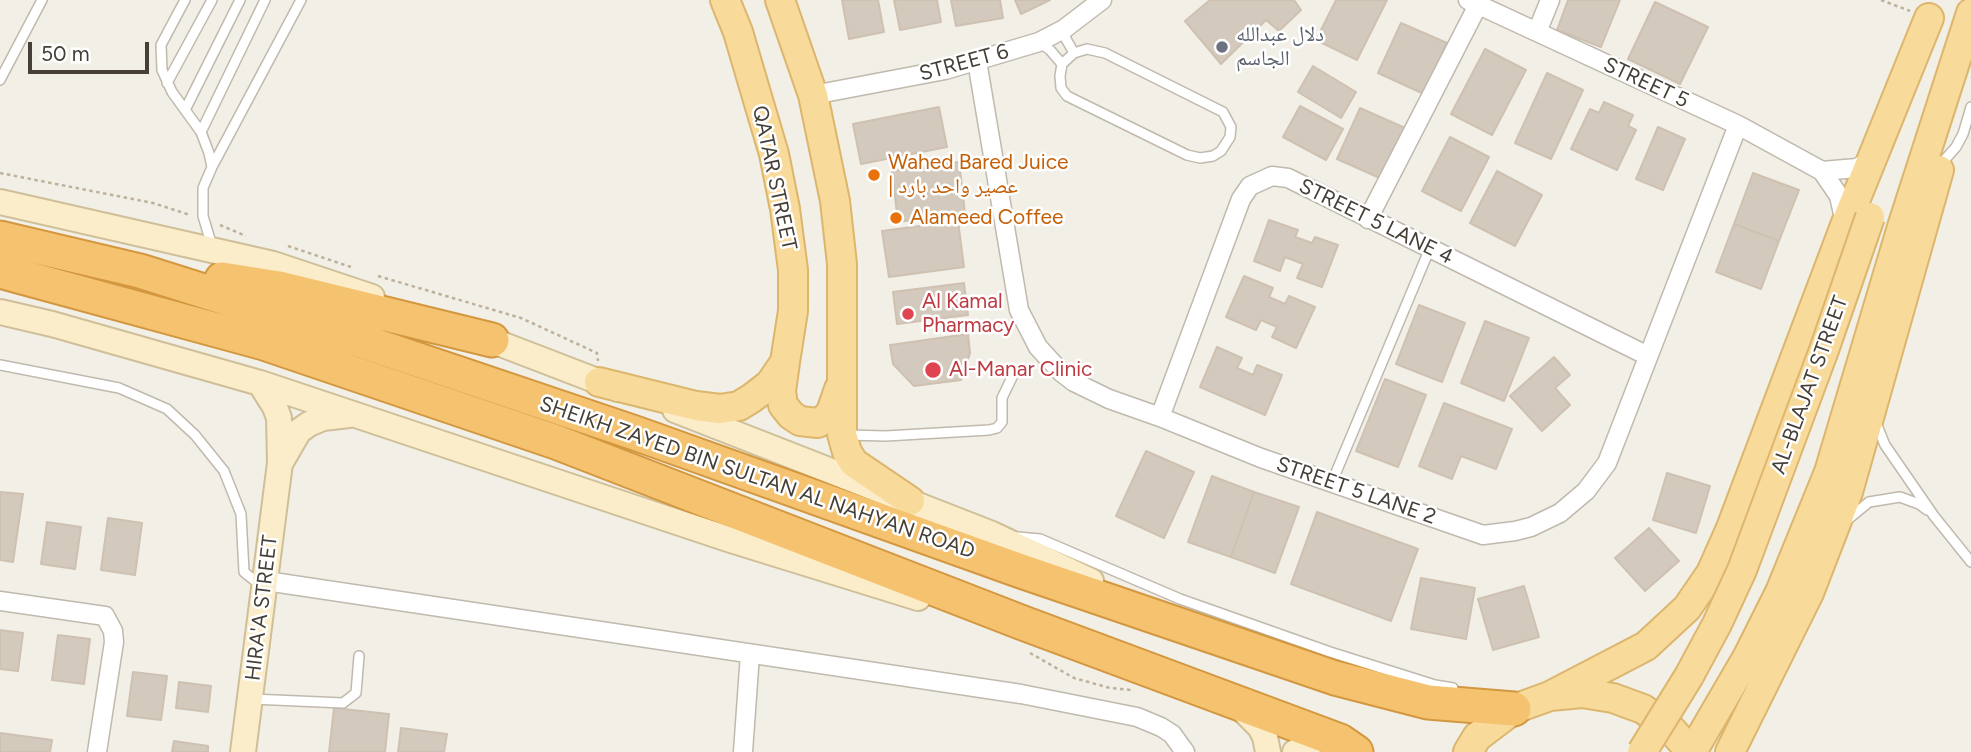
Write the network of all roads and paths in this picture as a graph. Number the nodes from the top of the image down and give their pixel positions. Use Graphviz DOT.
graph roads {
  1 [pos="42,0"];
  2 [pos="185,0"];
  3 [pos="212,0"];
  4 [pos="240,0"];
  5 [pos="265,0"];
  6 [pos="301,0"];
  7 [pos="725,0"];
  8 [pos="780,0"];
  9 [pos="1102,0"];
  10 [pos="1550,0"];
  11 [pos="1881,0"];
  12 [pos="1473,2"];
  13 [pos="1933,9"];
  14 [pos="1971,13"];
  15 [pos="1971,19"];
  16 [pos="1064,29"];
  17 [pos="1537,32"];
  18 [pos="1039,42"];
  19 [pos="1074,53"];
  20 [pos="977,61"];
  21 [pos="1062,64"];
  22 [pos="0,80"];
  23 [pos="167,83"];
  24 [pos="813,95"];
  25 [pos="1971,107"];
  26 [pos="185,110"];
  27 [pos="1738,125"];
  28 [pos="201,132"];
  29 [pos="1873,157"];
  30 [pos="1940,165"];
  31 [pos="212,167"];
  32 [pos="1822,171"];
  33 [pos="0,202"];
  34 [pos="1368,219"];
  35 [pos="1858,220"];
  36 [pos="0,238"];
  37 [pos="1430,248"];
  38 [pos="213,249"];
  39 [pos="0,271"];
  40 [pos="141,271"];
  41 [pos="0,312"];
  42 [pos="492,341"];
  43 [pos="1648,356"];
  44 [pos="785,362"];
  45 [pos="0,365"];
  46 [pos="1015,371"];
  47 [pos="599,382"];
  48 [pos="260,383"];
  49 [pos="840,385"];
  50 [pos="1878,387"];
  51 [pos="351,415"];
  52 [pos="1160,417"];
  53 [pos="842,435"];
  54 [pos="280,463"];
  55 [pos="1332,482"];
  56 [pos="910,502"];
  57 [pos="1934,516"];
  58 [pos="992,534"];
  59 [pos="1971,562"];
  60 [pos="266,581"];
  61 [pos="1809,593"];
  62 [pos="0,601"];
  63 [pos="1023,623"];
  64 [pos="1188,628"];
  65 [pos="750,654"];
  66 [pos="359,656"];
  67 [pos="1461,690"];
  68 [pos="250,699"];
  69 [pos="1529,700"];
  70 [pos="1236,703"];
  71 [pos="1327,736"];
  72 [pos="97,752"];
  73 [pos="243,752"];
  74 [pos="743,752"];
  75 [pos="1185,752"];
  76 [pos="1268,752"];
  77 [pos="1295,752"];
  78 [pos="1356,752"];
  79 [pos="1468,752"];
  80 [pos="1643,752"];
  81 [pos="1692,752"];
  82 [pos="1730,752"];
  1 -- 22 [label="lane"];
  2 -- 23 [label="lane"];
  3 -- 23 [label="lane"];
  4 -- 26 [label="lane"];
  5 -- 28 [label="lane"];
  6 -- 31 [label="lane"];
  7 -- 44 [label="main road, QATAR STREET"];
  8 -- 24 [label="main road"];
  9 -- 16 [label="street, STREET 6"];
  10 -- 17 [label="street"];
  11 -- 13 [label="path"];
  12 -- 17 [label="street, STREET 5"];
  12 -- 34 [label="street"];
  13 -- 29 [label="main road"];
  13 -- 35 [label="main road, AL-BLAJAT STREET"];
  14 -- 81 [label="main road, AL-BLAJAT STREET"];
  15 -- 30 [label="main road"];
  16 -- 18 [label="street, STREET 6"];
  16 -- 19 [label="lane"];
  17 -- 27 [label="street, STREET 5"];
  18 -- 20 [label="street, STREET 6"];
  18 -- 21 [label="lane"];
  19 -- 21 [label="lane"];
  19 -- 21 [label="lane"];
  20 -- 24 [label="street, STREET 6"];
  20 -- 52 [label="street, STREET 5 LANE 2"];
  23 -- 26 [label="lane"];
  24 -- 49 [label="main road"];
  25 -- 30 [label="lane"];
  26 -- 28 [label="lane"];
  27 -- 32 [label="street, STREET 5"];
  27 -- 43 [label="street, STREET 5 LANE 2"];
  28 -- 31 [label="lane"];
  29 -- 32 [label="street"];
  29 -- 35 [label="main road"];
  30 -- 50 [label="main road"];
  31 -- 38 [label="lane"];
  32 -- 35 [label="street, STREET 5"];
  33 -- 38 [label="main road"];
  34 -- 37 [label="street, STREET 5 LANE 4"];
  34 -- 52 [label="street, STREET 5 LANE 4"];
  35 -- 69 [label="main road"];
  35 -- 80 [label="main road, AL-BLAJAT STREET, bridge"];
  36 -- 40 [label="highway, SHEIKH ZAYED BIN SULTAN AL NAHYAN ROAD"];
  37 -- 43 [label="street, STREET 5 LANE 4"];
  37 -- 55 [label="lane"];
  38 -- 42 [label="main road"];
  39 -- 63 [label="highway, SHEIKH ZAYED BIN SULTAN AL NAHYAN ROAD"];
  40 -- 42 [label="highway"];
  40 -- 64 [label="highway, SHEIKH ZAYED BIN SULTAN AL NAHYAN ROAD"];
  41 -- 48 [label="main road"];
  42 -- 47 [label="main road"];
  43 -- 55 [label="street, STREET 5 LANE 2"];
  44 -- 47 [label="main road, QATAR STREET"];
  44 -- 49 [label="main road"];
  45 -- 60 [label="lane"];
  46 -- 53 [label="lane"];
  47 -- 56 [label="main road"];
  48 -- 51 [label="main road"];
  48 -- 54 [label="main road, HIRA'A STREET"];
  49 -- 53 [label="main road"];
  50 -- 57 [label="lane"];
  50 -- 61 [label="main road"];
  51 -- 54 [label="main road, HIRA'A STREET"];
  51 -- 63 [label="main road"];
  52 -- 55 [label="street, STREET 5 LANE 2"];
  53 -- 56 [label="main road"];
  54 -- 60 [label="main road, HIRA'A STREET"];
  56 -- 58 [label="main road"];
  57 -- 59 [label="lane"];
  57 -- 61 [label="lane"];
  58 -- 64 [label="main road"];
  58 -- 67 [label="lane"];
  60 -- 65 [label="street"];
  60 -- 68 [label="main road, HIRA'A STREET"];
  61 -- 82 [label="main road"];
  62 -- 72 [label="street"];
  63 -- 70 [label="highway, SHEIKH ZAYED BIN SULTAN AL NAHYAN ROAD"];
  64 -- 69 [label="highway, SHEIKH ZAYED BIN SULTAN AL NAHYAN ROAD"];
  65 -- 74 [label="street"];
  65 -- 75 [label="street"];
  66 -- 68 [label="lane"];
  68 -- 73 [label="main road, HIRA'A STREET"];
  69 -- 79 [label="main road"];
  69 -- 81 [label="main road"];
  70 -- 71 [label="highway, SHEIKH ZAYED BIN SULTAN AL NAHYAN ROAD"];
  70 -- 76 [label="main road"];
  71 -- 77 [label="main road"];
  71 -- 78 [label="highway, SHEIKH ZAYED BIN SULTAN AL NAHYAN ROAD"];
}
